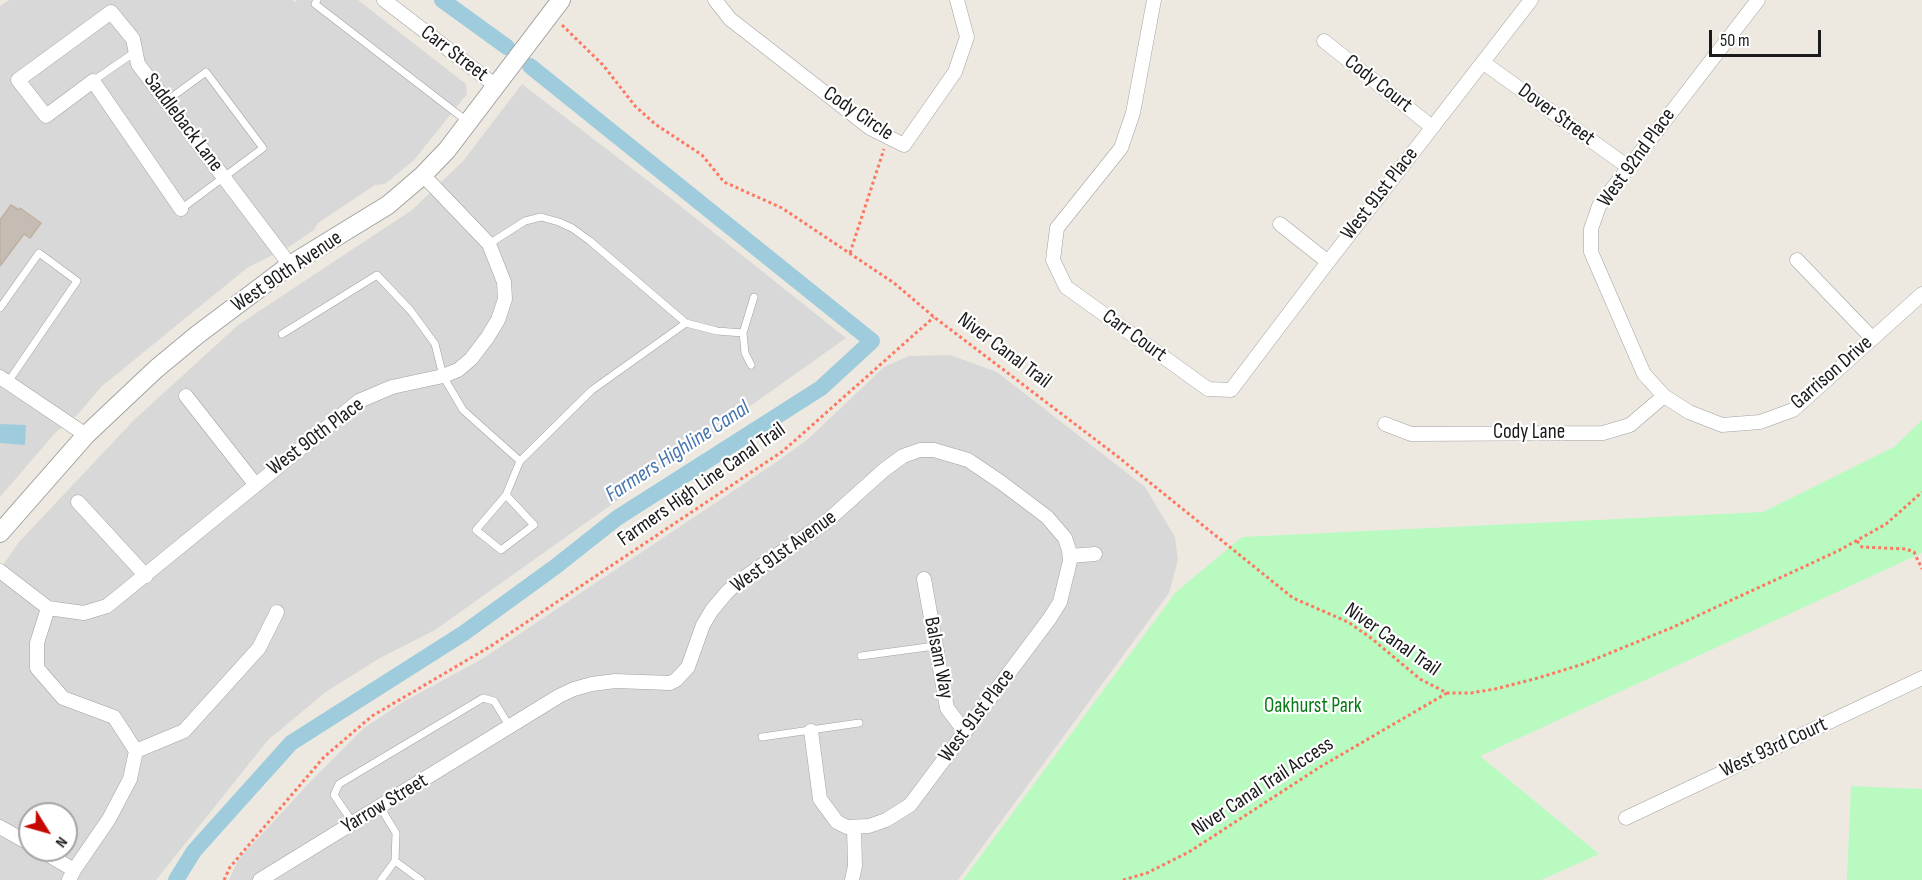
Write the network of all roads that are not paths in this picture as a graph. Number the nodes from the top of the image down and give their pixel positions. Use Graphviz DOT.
graph roads {
  1 [pos="318,0"];
  2 [pos="384,0"];
  3 [pos="561,0"];
  4 [pos="715,0"];
  5 [pos="957,0"];
  6 [pos="1154,0"];
  7 [pos="1532,0"];
  8 [pos="1758,0"];
  9 [pos="1324,41"];
  10 [pos="136,52"];
  11 [pos="1484,63"];
  12 [pos="93,81"];
  13 [pos="496,86"];
  14 [pos="165,102"];
  15 [pos="468,122"];
  16 [pos="1432,127"];
  17 [pos="1628,167"];
  18 [pos="423,175"];
  19 [pos="224,178"];
  20 [pos="182,209"];
  21 [pos="1280,224"];
  22 [pos="489,244"];
  23 [pos="1797,260"];
  24 [pos="1328,262"];
  25 [pos="290,266"];
  26 [pos="1922,294"];
  27 [pos="754,297"];
  28 [pos="0,308"];
  29 [pos="686,323"];
  30 [pos="743,333"];
  31 [pos="282,334"];
  32 [pos="1872,338"];
  33 [pos="752,365"];
  34 [pos="443,376"];
  35 [pos="4,380"];
  36 [pos="1231,390"];
  37 [pos="186,396"];
  38 [pos="1664,396"];
  39 [pos="1385,424"];
  40 [pos="86,435"];
  41 [pos="520,461"];
  42 [pos="255,484"];
  43 [pos="506,495"];
  44 [pos="78,502"];
  45 [pos="0,533"];
  46 [pos="1095,554"];
  47 [pos="1070,556"];
  48 [pos="0,571"];
  49 [pos="146,576"];
  50 [pos="924,579"];
  51 [pos="48,609"];
  52 [pos="277,612"];
  53 [pos="935,646"];
  54 [pos="861,656"];
  55 [pos="1922,678"];
  56 [pos="859,723"];
  57 [pos="510,726"];
  58 [pos="811,731"];
  59 [pos="965,732"];
  60 [pos="762,737"];
  61 [pos="136,751"];
  62 [pos="380,807"];
  63 [pos="1626,818"];
  64 [pos="353,823"];
  65 [pos="0,827"];
  66 [pos="855,827"];
  67 [pos="18,837"];
  68 [pos="395,861"];
  69 [pos="55,862"];
  70 [pos="72,875"];
  71 [pos="260,880"];
  72 [pos="381,880"];
  73 [pos="421,880"];
  74 [pos="852,880"];
  1 -- 15 [label="lane"];
  2 -- 13 [label="street, Carr Street"];
  3 -- 13 [label="street, West 90th Avenue"];
  4 -- 5 [label="street, Cody Circle"];
  6 -- 36 [label="street, Carr Court"];
  7 -- 11 [label="street, West 91st Place"];
  8 -- 17 [label="street, West 92nd Place"];
  9 -- 16 [label="street, Cody Court"];
  10 -- 12 [label="lane"];
  10 -- 12 [label="street, Saddleback Lane"];
  10 -- 14 [label="street, Saddleback Lane"];
  11 -- 16 [label="street, West 91st Place"];
  11 -- 17 [label="street, Dover Street"];
  12 -- 20 [label="street"];
  13 -- 15 [label="street, West 90th Avenue"];
  14 -- 19 [label="street, Saddleback Lane"];
  14 -- 19 [label="lane"];
  15 -- 18 [label="street, West 90th Avenue"];
  16 -- 24 [label="street, West 91st Place"];
  17 -- 38 [label="street, West 92nd Place"];
  18 -- 22 [label="street, West 90th Place"];
  18 -- 25 [label="street, West 90th Avenue"];
  19 -- 20 [label="lane"];
  19 -- 25 [label="street, Saddleback Lane"];
  21 -- 24 [label="street"];
  22 -- 29 [label="lane"];
  22 -- 34 [label="street, West 90th Place"];
  23 -- 32 [label="street"];
  24 -- 36 [label="street, West 91st Place"];
  25 -- 40 [label="street, West 90th Avenue"];
  26 -- 32 [label="street, Garrison Drive"];
  27 -- 30 [label="lane"];
  28 -- 35 [label="lane"];
  29 -- 30 [label="lane"];
  29 -- 41 [label="lane"];
  30 -- 33 [label="lane"];
  31 -- 34 [label="lane"];
  32 -- 38 [label="street, Garrison Drive"];
  34 -- 41 [label="lane"];
  34 -- 42 [label="street, West 90th Place"];
  35 -- 40 [label="street"];
  37 -- 42 [label="street"];
  38 -- 39 [label="street, Cody Lane"];
  40 -- 45 [label="street, West 90th Avenue"];
  41 -- 43 [label="lane"];
  42 -- 49 [label="street, West 90th Place"];
  43 -- 43 [label="lane"];
  44 -- 49 [label="street"];
  46 -- 47 [label="street"];
  47 -- 57 [label="street, West 91st Avenue"];
  47 -- 59 [label="street, West 91st Place"];
  48 -- 51 [label="street"];
  49 -- 51 [label="street, West 90th Place"];
  50 -- 53 [label="street, Balsam Way"];
  51 -- 61 [label="street"];
  52 -- 61 [label="street"];
  53 -- 54 [label="lane"];
  53 -- 59 [label="street, Balsam Way"];
  55 -- 63 [label="street, West 93rd Court"];
  56 -- 58 [label="lane"];
  57 -- 62 [label="street, Yarrow Street"];
  57 -- 64 [label="lane"];
  58 -- 60 [label="lane"];
  58 -- 66 [label="street"];
  59 -- 66 [label="street, West 91st Place"];
  61 -- 70 [label="street"];
  62 -- 64 [label="street, Yarrow Street"];
  62 -- 68 [label="lane"];
  64 -- 71 [label="street, Yarrow Street"];
  65 -- 67 [label="street"];
  66 -- 74 [label="street"];
  68 -- 72 [label="lane"];
  68 -- 73 [label="lane"];
  69 -- 70 [label="street"];
}
